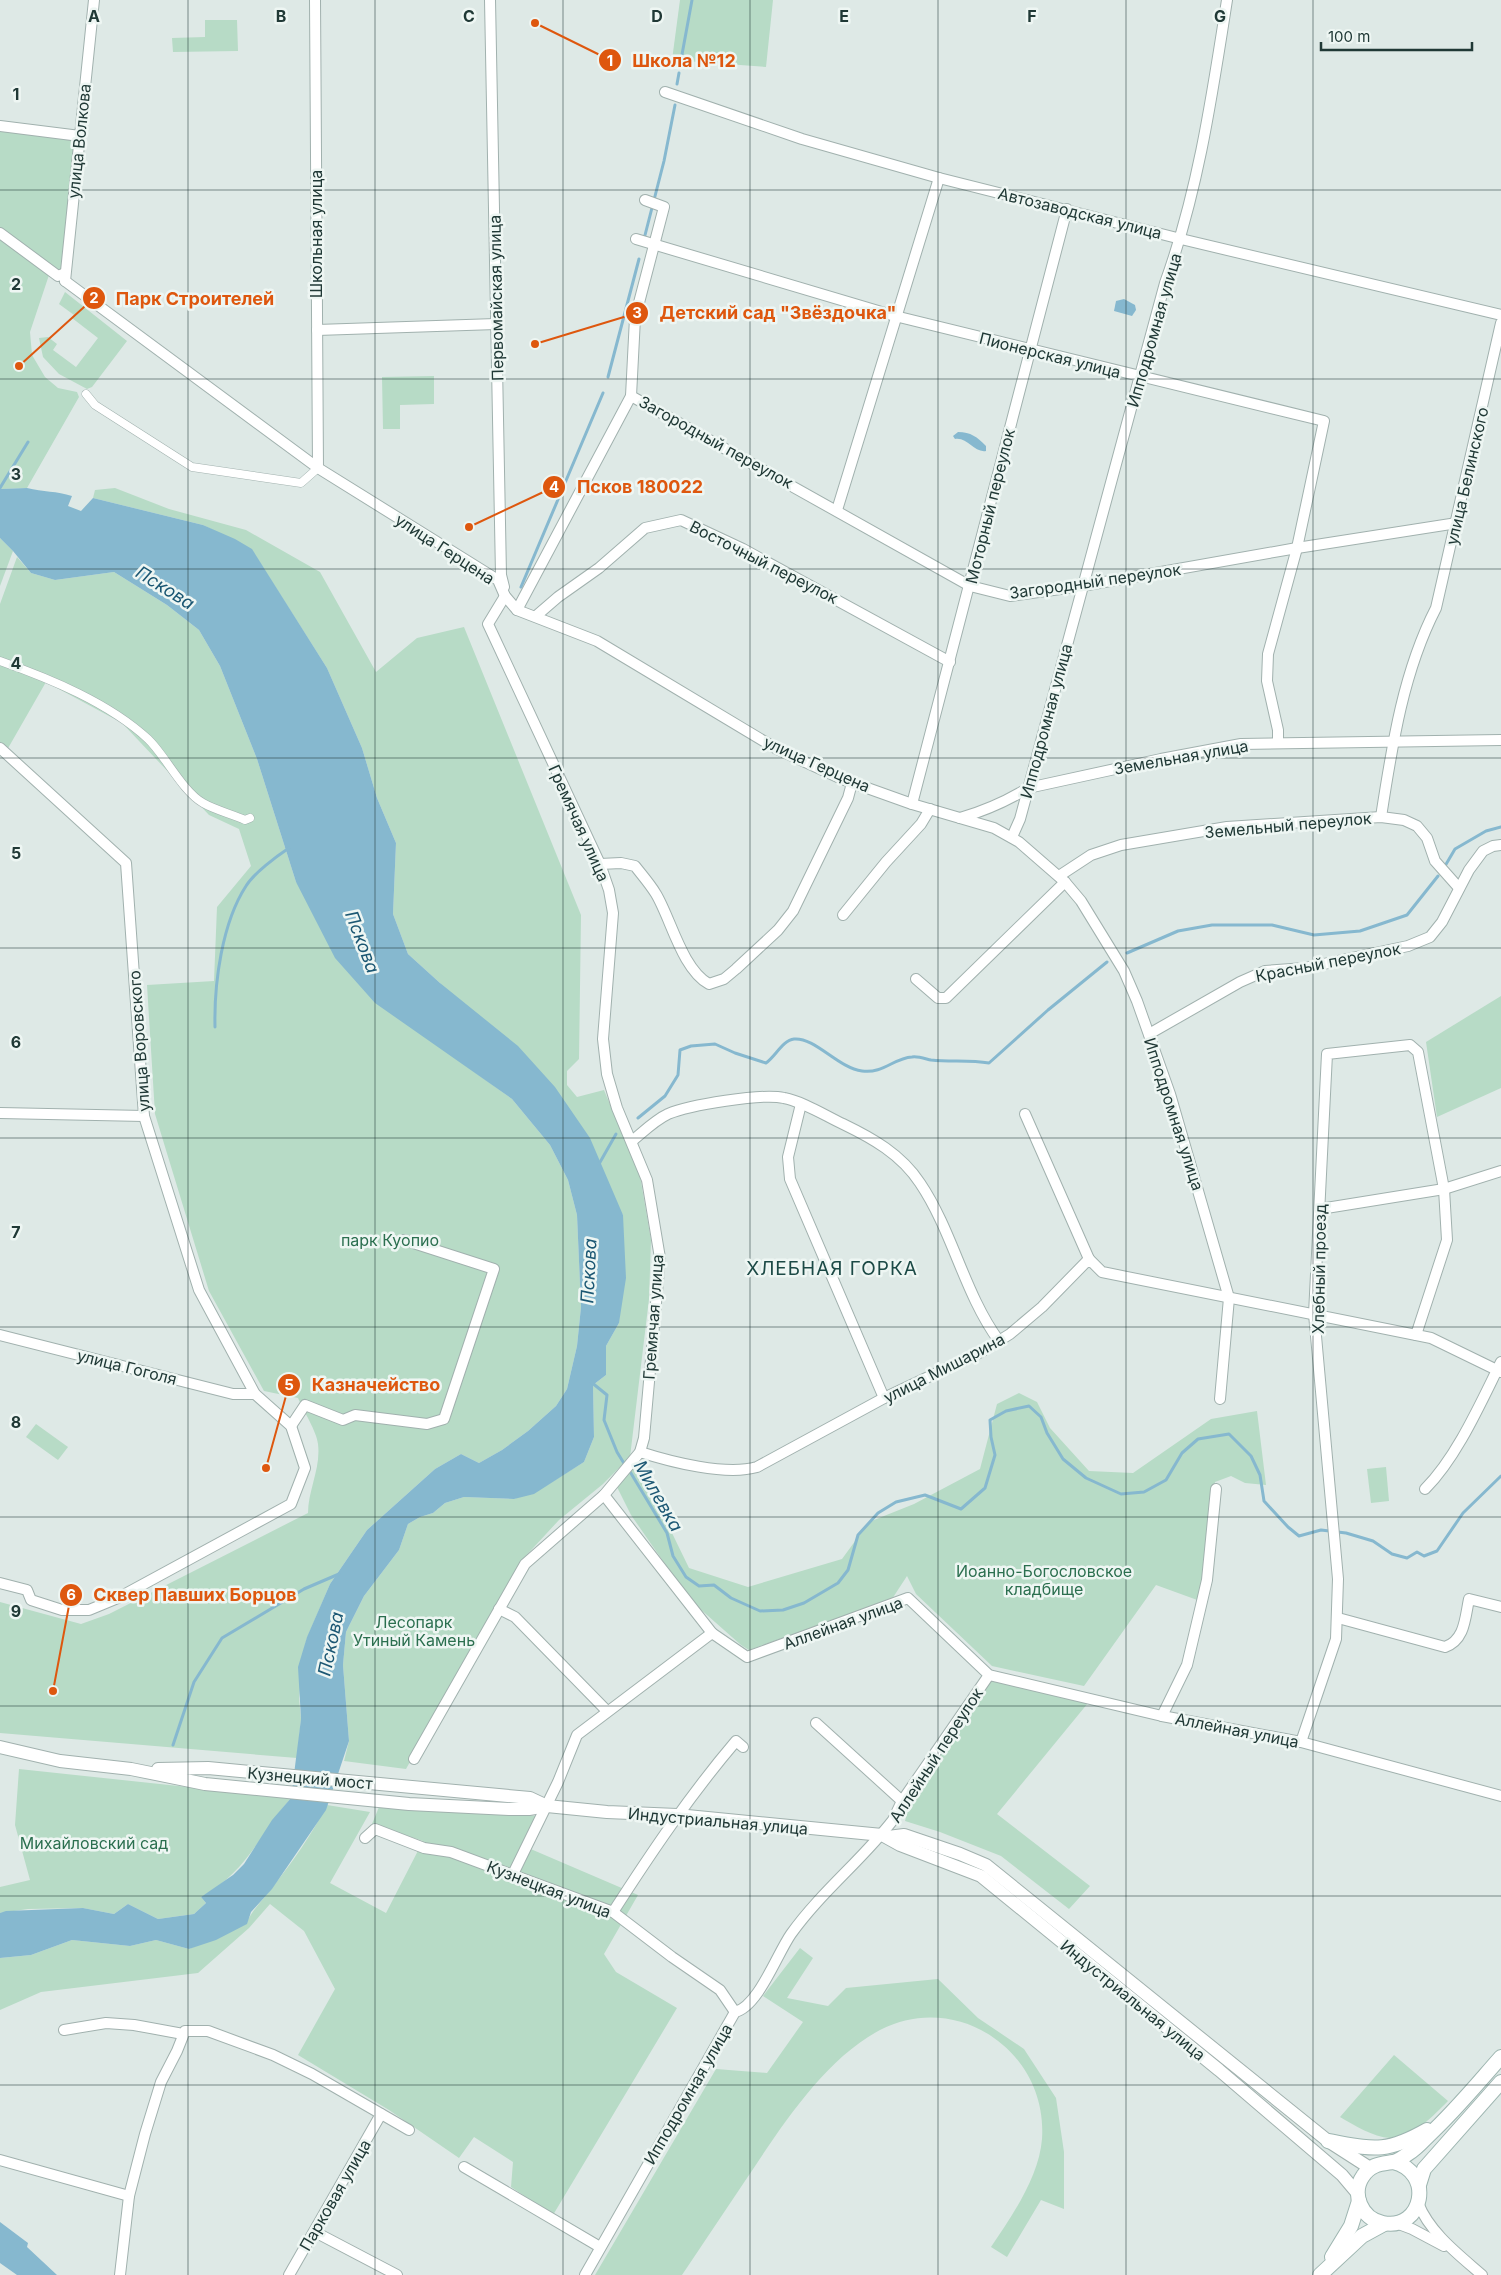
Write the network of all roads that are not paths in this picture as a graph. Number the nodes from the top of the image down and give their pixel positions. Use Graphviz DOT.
graph roads {
  1 [pos="94,0"];
  2 [pos="315,0"];
  3 [pos="490,0"];
  4 [pos="1227,0"];
  5 [pos="664,92"];
  6 [pos="0,126"];
  7 [pos="80,136"];
  8 [pos="939,178"];
  9 [pos="650,203"];
  10 [pos="1067,209"];
  11 [pos="0,233"];
  12 [pos="636,239"];
  13 [pos="1181,239"];
  14 [pos="654,244"];
  15 [pos="65,281"];
  16 [pos="1501,315"];
  17 [pos="895,316"];
  18 [pos="1501,323"];
  19 [pos="496,324"];
  20 [pos="317,330"];
  21 [pos="1029,350"];
  22 [pos="1140,377"];
  23 [pos="86,394"];
  24 [pos="631,396"];
  25 [pos="318,468"];
  26 [pos="837,510"];
  27 [pos="1457,523"];
  28 [pos="1297,548"];
  29 [pos="970,586"];
  30 [pos="1082,586"];
  31 [pos="505,596"];
  32 [pos="517,610"];
  33 [pos="536,616"];
  34 [pos="0,661"];
  35 [pos="950,662"];
  36 [pos="1501,740"];
  37 [pos="1392,742"];
  38 [pos="1278,743"];
  39 [pos="0,748"];
  40 [pos="852,783"];
  41 [pos="1028,788"];
  42 [pos="912,804"];
  43 [pos="930,809"];
  44 [pos="1381,817"];
  45 [pos="250,818"];
  46 [pos="959,818"];
  47 [pos="1012,837"];
  48 [pos="1501,845"];
  49 [pos="600,864"];
  50 [pos="1062,879"];
  51 [pos="1459,888"];
  52 [pos="843,915"];
  53 [pos="916,979"];
  54 [pos="1149,1034"];
  55 [pos="801,1104"];
  56 [pos="0,1113"];
  57 [pos="1025,1114"];
  58 [pos="144,1116"];
  59 [pos="631,1138"];
  60 [pos="1501,1171"];
  61 [pos="1444,1189"];
  62 [pos="1320,1208"];
  63 [pos="404,1240"];
  64 [pos="1090,1259"];
  65 [pos="1229,1298"];
  66 [pos="1314,1314"];
  67 [pos="0,1335"];
  68 [pos="1416,1335"];
  69 [pos="999,1341"];
  70 [pos="1500,1368"];
  71 [pos="255,1394"];
  72 [pos="884,1398"];
  73 [pos="1220,1399"];
  74 [pos="291,1426"];
  75 [pos="638,1455"];
  76 [pos="1216,1489"];
  77 [pos="1425,1489"];
  78 [pos="604,1495"];
  79 [pos="0,1583"];
  80 [pos="1501,1607"];
  81 [pos="499,1609"];
  82 [pos="1338,1618"];
  83 [pos="712,1633"];
  84 [pos="989,1675"];
  85 [pos="607,1712"];
  86 [pos="1162,1716"];
  87 [pos="816,1723"];
  88 [pos="1301,1742"];
  89 [pos="0,1747"];
  90 [pos="743,1747"];
  91 [pos="414,1759"];
  92 [pos="131,1770"];
  93 [pos="412,1788"];
  94 [pos="1501,1796"];
  95 [pos="902,1801"];
  96 [pos="409,1804"];
  97 [pos="547,1806"];
  98 [pos="677,1815"];
  99 [pos="885,1836"];
  100 [pos="365,1838"];
  101 [pos="513,1874"];
  102 [pos="613,1912"];
  103 [pos="735,2012"];
  104 [pos="64,2030"];
  105 [pos="184,2032"];
  106 [pos="1501,2057"];
  107 [pos="1501,2082"];
  108 [pos="381,2114"];
  109 [pos="1448,2118"];
  110 [pos="409,2130"];
  111 [pos="1328,2141"];
  112 [pos="0,2160"];
  113 [pos="1394,2162"];
  114 [pos="464,2167"];
  115 [pos="1370,2168"];
  116 [pos="1419,2185"];
  117 [pos="129,2196"];
  118 [pos="1358,2198"];
  119 [pos="1418,2203"];
  120 [pos="1390,2223"];
  121 [pos="315,2232"];
  122 [pos="600,2248"];
  123 [pos="1464,2259"];
  124 [pos="1322,2272"];
  125 [pos="120,2275"];
  126 [pos="289,2275"];
  127 [pos="397,2275"];
  128 [pos="585,2275"];
  129 [pos="1482,2275"];
  1 -- 7 [label="street, улица Волкова"];
  2 -- 20 [label="street, Школьная улица"];
  3 -- 19 [label="street, Первомайская улица"];
  4 -- 13 [label="street, Ипподромная улица"];
  5 -- 8 [label="street, Автозаводская улица"];
  6 -- 7 [label="street"];
  7 -- 15 [label="street, улица Волкова"];
  8 -- 10 [label="street, Автозаводская улица"];
  8 -- 17 [label="street"];
  9 -- 14 [label="street"];
  10 -- 13 [label="street, Автозаводская улица"];
  10 -- 21 [label="street, Моторный переулок"];
  11 -- 15 [label="street, улица Герцена"];
  12 -- 14 [label="street, Пионерская улица"];
  13 -- 16 [label="street, Автозаводская улица"];
  13 -- 22 [label="street, Ипподромная улица"];
  14 -- 17 [label="street, Пионерская улица"];
  14 -- 24 [label="street"];
  15 -- 25 [label="street, улица Герцена"];
  17 -- 21 [label="street, Пионерская улица"];
  17 -- 26 [label="street"];
  18 -- 27 [label="street, улица Белинского"];
  19 -- 20 [label="street"];
  19 -- 31 [label="street, Первомайская улица"];
  20 -- 25 [label="street, Школьная улица"];
  21 -- 22 [label="street, Пионерская улица"];
  21 -- 29 [label="street, Моторный переулок"];
  22 -- 28 [label="street, Пионерская улица"];
  22 -- 30 [label="street, Ипподромная улица"];
  23 -- 25 [label="street"];
  24 -- 26 [label="street, Загородный переулок"];
  24 -- 32 [label="street"];
  25 -- 31 [label="street, улица Герцена"];
  26 -- 29 [label="street, Загородный переулок"];
  27 -- 28 [label="street, Загородный переулок"];
  27 -- 37 [label="street, улица Белинского"];
  28 -- 30 [label="street, Загородный переулок"];
  28 -- 38 [label="street, Пионерская улица"];
  29 -- 30 [label="street, Загородный переулок"];
  29 -- 35 [label="street, Моторный переулок"];
  30 -- 41 [label="street, Ипподромная улица"];
  31 -- 32 [label="street, улица Герцена"];
  31 -- 49 [label="street, Гремячая улица"];
  32 -- 33 [label="street, улица Герцена"];
  33 -- 35 [label="street, Восточный переулок"];
  33 -- 40 [label="street, улица Герцена"];
  34 -- 45 [label="street"];
  35 -- 42 [label="street, Моторный переулок"];
  36 -- 37 [label="street, Земельная улица"];
  37 -- 38 [label="street, Земельная улица"];
  37 -- 44 [label="street, улица Белинского"];
  38 -- 41 [label="street, Земельная улица"];
  39 -- 58 [label="street, улица Воровского"];
  40 -- 42 [label="street, улица Герцена"];
  40 -- 49 [label="street"];
  41 -- 46 [label="street, Земельная улица"];
  41 -- 47 [label="street, Ипподромная улица"];
  42 -- 43 [label="street, улица Герцена"];
  43 -- 46 [label="street, улица Герцена"];
  43 -- 52 [label="street"];
  44 -- 50 [label="street, Земельный переулок"];
  44 -- 51 [label="street, Земельный переулок"];
  46 -- 47 [label="street, улица Герцена"];
  47 -- 50 [label="street, Ипподромная улица"];
  48 -- 51 [label="street, Красный переулок"];
  49 -- 59 [label="street, Гремячая улица"];
  50 -- 53 [label="street, Земельный переулок"];
  50 -- 54 [label="street, Ипподромная улица"];
  51 -- 54 [label="street, Красный переулок"];
  54 -- 65 [label="street, Ипподромная улица"];
  55 -- 59 [label="street"];
  55 -- 69 [label="street"];
  55 -- 72 [label="street"];
  56 -- 58 [label="street"];
  57 -- 64 [label="street"];
  58 -- 71 [label="street, улица Воровского"];
  59 -- 75 [label="street, Гремячая улица"];
  60 -- 61 [label="street"];
  61 -- 62 [label="street"];
  61 -- 62 [label="street, Хлебный проезд"];
  61 -- 68 [label="street"];
  62 -- 66 [label="street, Хлебный проезд"];
  63 -- 74 [label="street"];
  64 -- 65 [label="street"];
  64 -- 69 [label="street, улица Мишарина"];
  65 -- 66 [label="street"];
  65 -- 73 [label="street, Ипподромная улица"];
  66 -- 68 [label="street"];
  66 -- 82 [label="street, Хлебный проезд"];
  67 -- 71 [label="street, улица Гоголя"];
  68 -- 70 [label="street"];
  69 -- 72 [label="street, улица Мишарина"];
  70 -- 77 [label="street"];
  71 -- 74 [label="street, улица Воровского"];
  72 -- 75 [label="street, улица Мишарина"];
  74 -- 79 [label="street, улица Воровского"];
  75 -- 78 [label="street, Гремячая улица"];
  76 -- 86 [label="street"];
  78 -- 81 [label="street, Гремячая улица"];
  78 -- 83 [label="street"];
  80 -- 82 [label="street"];
  81 -- 85 [label="street"];
  81 -- 91 [label="street, Гремячая улица"];
  82 -- 88 [label="street, Хлебный проезд"];
  83 -- 84 [label="street, Аллейная улица"];
  83 -- 85 [label="street"];
  84 -- 86 [label="street, Аллейная улица"];
  84 -- 95 [label="street, Аллейный переулок"];
  85 -- 97 [label="street"];
  86 -- 88 [label="street, Аллейная улица"];
  87 -- 95 [label="street"];
  88 -- 94 [label="street, Аллейная улица"];
  89 -- 92 [label="street"];
  90 -- 98 [label="street"];
  92 -- 93 [label="street, Кузнецкий мост"];
  92 -- 96 [label="street, Кузнецкий мост"];
  93 -- 97 [label="street, Индустриальная улица"];
  95 -- 99 [label="street, Аллейный переулок"];
  96 -- 97 [label="street, Индустриальная улица"];
  97 -- 98 [label="street, Индустриальная улица"];
  97 -- 101 [label="street"];
  98 -- 99 [label="street, Индустриальная улица"];
  98 -- 102 [label="street"];
  99 -- 103 [label="street, Ипподромная улица"];
  99 -- 111 [label="street, Индустриальная улица"];
  99 -- 118 [label="street, Индустриальная улица"];
  100 -- 101 [label="street, Кузнецкая улица"];
  101 -- 102 [label="street, Кузнецкая улица"];
  102 -- 103 [label="street, Кузнецкая улица"];
  103 -- 122 [label="street, Ипподромная улица"];
  104 -- 105 [label="street"];
  105 -- 108 [label="street"];
  105 -- 117 [label="street"];
  106 -- 109 [label="main road"];
  107 -- 116 [label="main road"];
  108 -- 110 [label="street"];
  108 -- 121 [label="street, Парковая улица"];
  109 -- 111 [label="main road"];
  109 -- 113 [label="main road"];
  111 -- 115 [label="street, Индустриальная улица"];
  112 -- 117 [label="street"];
  113 -- 115 [label="main road"];
  113 -- 116 [label="main road"];
  114 -- 122 [label="street"];
  115 -- 118 [label="main road"];
  116 -- 119 [label="main road"];
  117 -- 125 [label="street"];
  118 -- 120 [label="main road"];
  118 -- 124 [label="main road"];
  119 -- 120 [label="main road"];
  119 -- 123 [label="street"];
  120 -- 123 [label="street"];
  120 -- 124 [label="main road"];
  121 -- 126 [label="street, Парковая улица"];
  121 -- 127 [label="street"];
  122 -- 128 [label="street, Ипподромная улица"];
  123 -- 129 [label="street"];
}
